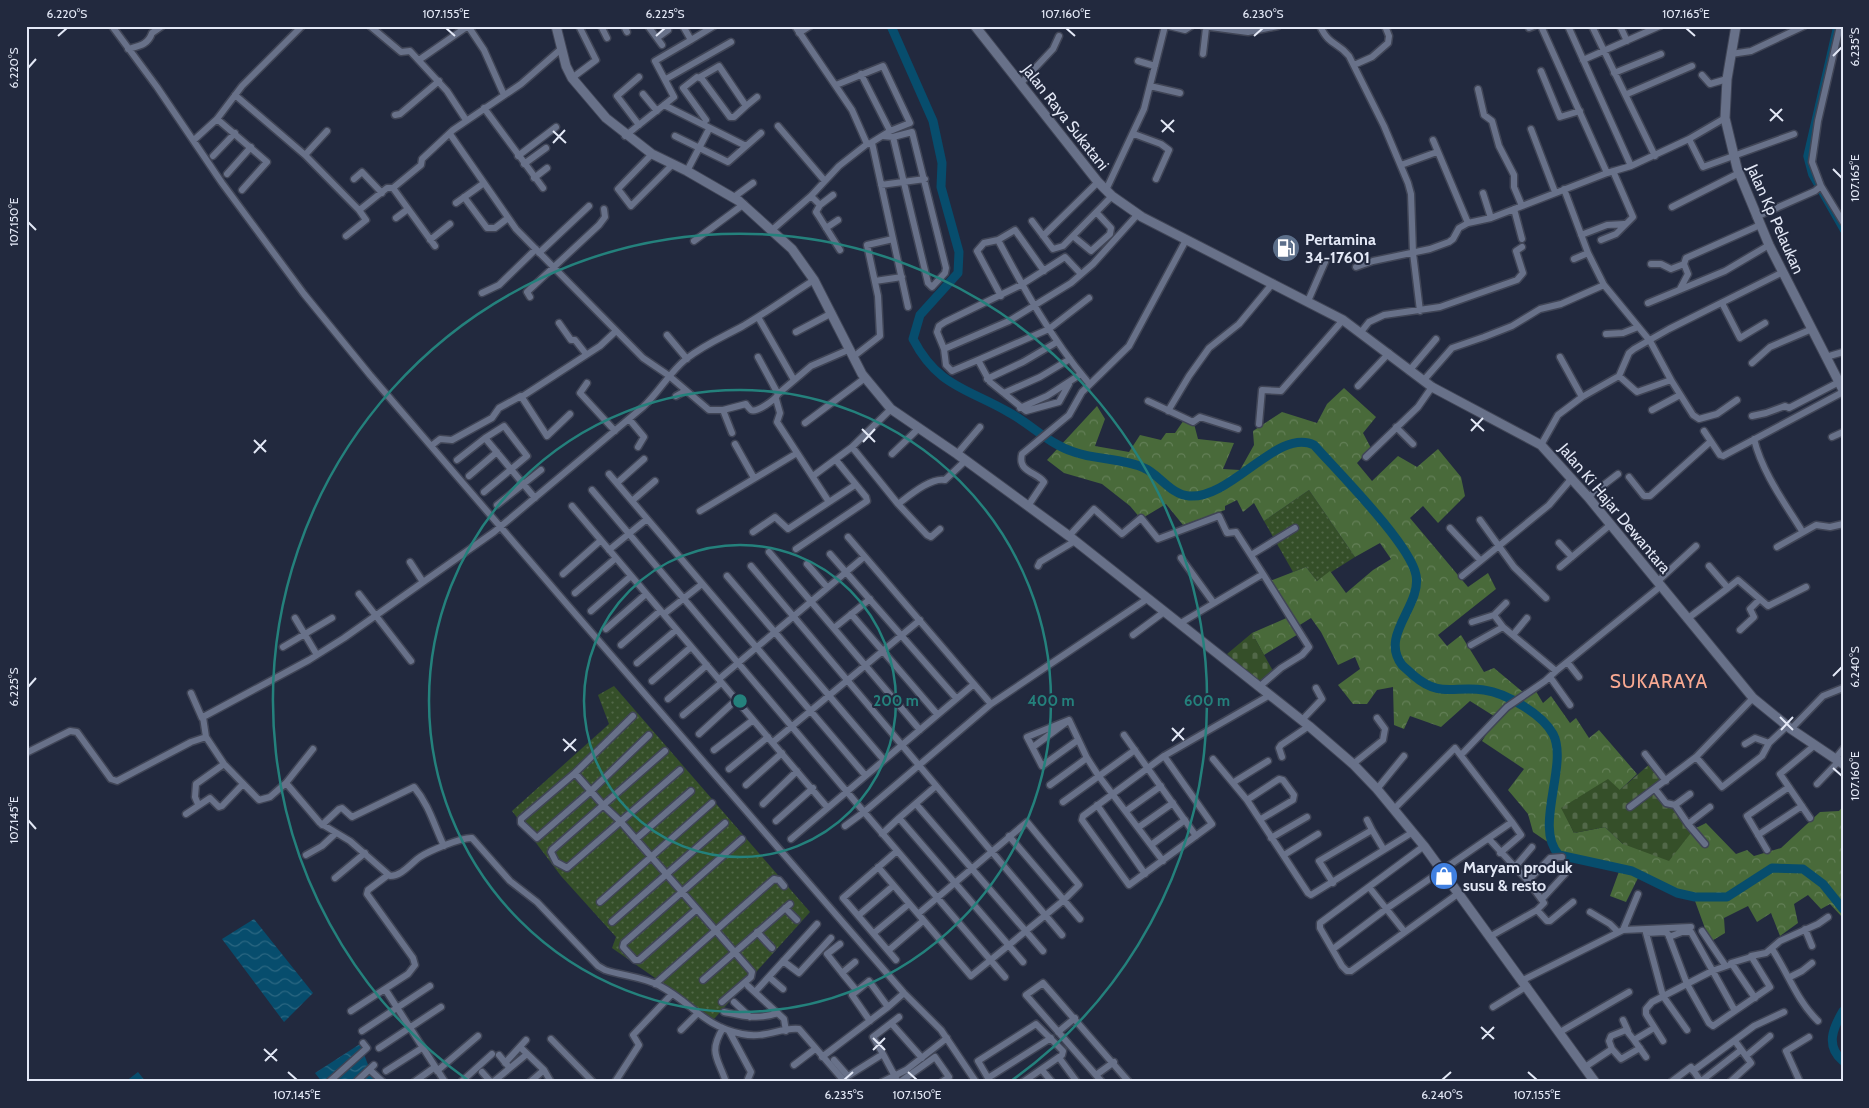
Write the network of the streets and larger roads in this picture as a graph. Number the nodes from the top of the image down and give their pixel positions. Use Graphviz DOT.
graph roads {
  1 [pos="112,26"];
  2 [pos="162,26"];
  3 [pos="302,26"];
  4 [pos="370,26"];
  5 [pos="468,26"];
  6 [pos="556,26"];
  7 [pos="579,26"];
  8 [pos="600,26"];
  9 [pos="648,26"];
  10 [pos="683,26"];
  11 [pos="714,26"];
  12 [pos="795,26"];
  13 [pos="810,26"];
  14 [pos="975,26"];
  15 [pos="1169,26"];
  16 [pos="1191,26"];
  17 [pos="1278,26"];
  18 [pos="1320,26"];
  19 [pos="1385,26"];
  20 [pos="1541,26"];
  21 [pos="1568,26"];
  22 [pos="1592,26"];
  23 [pos="1620,26"];
  24 [pos="1660,26"];
  25 [pos="1736,26"];
  26 [pos="1804,26"];
  27 [pos="1840,26"];
  28 [pos="1204,27"];
  29 [pos="668,30"];
  30 [pos="800,33"];
  31 [pos="1059,36"];
  32 [pos="606,38"];
  33 [pos="657,38"];
  34 [pos="691,40"];
  35 [pos="731,42"];
  36 [pos="1627,42"];
  37 [pos="662,45"];
  38 [pos="561,49"];
  39 [pos="128,50"];
  40 [pos="1604,52"];
  41 [pos="1202,54"];
  42 [pos="1660,54"];
  43 [pos="1730,54"];
  44 [pos="419,60"];
  45 [pos="1583,60"];
  46 [pos="1138,61"];
  47 [pos="1354,65"];
  48 [pos="1155,66"];
  49 [pos="1692,66"];
  50 [pos="1542,71"];
  51 [pos="1614,73"];
  52 [pos="862,74"];
  53 [pos="1702,76"];
  54 [pos="639,77"];
  55 [pos="700,77"];
  56 [pos="572,78"];
  57 [pos="666,79"];
  58 [pos="1727,79"];
  59 [pos="439,81"];
  60 [pos="1021,83"];
  61 [pos="836,85"];
  62 [pos="1150,86"];
  63 [pos="1478,89"];
  64 [pos="684,90"];
  65 [pos="1180,93"];
  66 [pos="644,94"];
  67 [pos="1627,94"];
  68 [pos="235,95"];
  69 [pos="504,96"];
  70 [pos="674,96"];
  71 [pos="757,97"];
  72 [pos="664,105"];
  73 [pos="746,106"];
  74 [pos="484,108"];
  75 [pos="656,111"];
  76 [pos="1580,111"];
  77 [pos="395,115"];
  78 [pos="1725,118"];
  79 [pos="217,119"];
  80 [pos="466,120"];
  81 [pos="706,120"];
  82 [pos="910,123"];
  83 [pos="639,125"];
  84 [pos="778,126"];
  85 [pos="556,127"];
  86 [pos="709,129"];
  87 [pos="1531,129"];
  88 [pos="327,131"];
  89 [pos="912,132"];
  90 [pos="235,133"];
  91 [pos="761,133"];
  92 [pos="450,134"];
  93 [pos="891,134"];
  94 [pos="1134,134"];
  95 [pos="1794,134"];
  96 [pos="625,136"];
  97 [pos="675,136"];
  98 [pos="194,140"];
  99 [pos="1433,140"];
  100 [pos="1689,140"];
  101 [pos="869,144"];
  102 [pos="746,146"];
  103 [pos="251,147"];
  104 [pos="546,148"];
  105 [pos="700,148"];
  106 [pos="1437,152"];
  107 [pos="652,154"];
  108 [pos="305,155"];
  109 [pos="213,156"];
  110 [pos="518,156"];
  111 [pos="1655,156"];
  112 [pos="1734,157"];
  113 [pos="524,164"];
  114 [pos="673,164"];
  115 [pos="1401,165"];
  116 [pos="1631,166"];
  117 [pos="547,168"];
  118 [pos="687,171"];
  119 [pos="1610,172"];
  120 [pos="1739,173"];
  121 [pos="227,174"];
  122 [pos="534,178"];
  123 [pos="354,179"];
  124 [pos="925,179"];
  125 [pos="1156,179"];
  126 [pos="824,180"];
  127 [pos="753,182"];
  128 [pos="1098,182"];
  129 [pos="484,183"];
  130 [pos="905,184"];
  131 [pos="882,185"];
  132 [pos="392,188"];
  133 [pos="542,188"];
  134 [pos="1819,188"];
  135 [pos="1564,189"];
  136 [pos="242,190"];
  137 [pos="1556,192"];
  138 [pos="382,193"];
  139 [pos="1109,193"];
  140 [pos="1483,193"];
  141 [pos="832,195"];
  142 [pos="811,196"];
  143 [pos="464,197"];
  144 [pos="734,197"];
  145 [pos="456,203"];
  146 [pos="744,204"];
  147 [pos="820,204"];
  148 [pos="589,206"];
  149 [pos="1522,206"];
  150 [pos="1672,207"];
  151 [pos="408,209"];
  152 [pos="604,209"];
  153 [pos="1514,209"];
  154 [pos="360,210"];
  155 [pos="1097,213"];
  156 [pos="1140,216"];
  157 [pos="396,218"];
  158 [pos="508,218"];
  159 [pos="1491,218"];
  160 [pos="838,220"];
  161 [pos="1032,221"];
  162 [pos="1758,221"];
  163 [pos="1843,222"];
  164 [pos="1468,223"];
  165 [pos="450,224"];
  166 [pos="1624,224"];
  167 [pos="826,228"];
  168 [pos="772,230"];
  169 [pos="1581,234"];
  170 [pos="346,236"];
  171 [pos="1043,236"];
  172 [pos="1074,237"];
  173 [pos="893,239"];
  174 [pos="1522,239"];
  175 [pos="430,240"];
  176 [pos="998,240"];
  177 [pos="1186,240"];
  178 [pos="1600,240"];
  179 [pos="694,241"];
  180 [pos="1769,245"];
  181 [pos="435,246"];
  182 [pos="1522,247"];
  183 [pos="840,250"];
  184 [pos="537,251"];
  185 [pos="1413,253"];
  186 [pos="1588,253"];
  187 [pos="1574,259"];
  188 [pos="1325,262"];
  189 [pos="1651,264"];
  190 [pos="1684,264"];
  191 [pos="553,267"];
  192 [pos="1356,267"];
  193 [pos="1044,271"];
  194 [pos="1783,272"];
  195 [pos="1081,274"];
  196 [pos="902,278"];
  197 [pos="814,280"];
  198 [pos="875,281"];
  199 [pos="1273,283"];
  200 [pos="1022,285"];
  201 [pos="1604,285"];
  202 [pos="1680,288"];
  203 [pos="482,293"];
  204 [pos="1001,296"];
  205 [pos="530,297"];
  206 [pos="1088,298"];
  207 [pos="1308,301"];
  208 [pos="1648,303"];
  209 [pos="1035,304"];
  210 [pos="1722,304"];
  211 [pos="908,307"];
  212 [pos="1420,311"];
  213 [pos="832,313"];
  214 [pos="758,317"];
  215 [pos="1343,320"];
  216 [pos="559,323"];
  217 [pos="1765,324"];
  218 [pos="1638,327"];
  219 [pos="1049,329"];
  220 [pos="1812,329"];
  221 [pos="616,331"];
  222 [pos="796,332"];
  223 [pos="1361,332"];
  224 [pos="1606,334"];
  225 [pos="667,335"];
  226 [pos="1436,339"];
  227 [pos="1650,341"];
  228 [pos="1057,342"];
  229 [pos="944,349"];
  230 [pos="1843,352"];
  231 [pos="1389,353"];
  232 [pos="586,354"];
  233 [pos="851,354"];
  234 [pos="758,357"];
  235 [pos="1560,357"];
  236 [pos="1826,357"];
  237 [pos="686,359"];
  238 [pos="1070,359"];
  239 [pos="978,360"];
  240 [pos="1752,363"];
  241 [pos="1409,371"];
  242 [pos="1082,374"];
  243 [pos="668,376"];
  244 [pos="1619,376"];
  245 [pos="865,378"];
  246 [pos="987,379"];
  247 [pos="794,380"];
  248 [pos="1671,380"];
  249 [pos="1087,381"];
  250 [pos="1424,381"];
  251 [pos="587,383"];
  252 [pos="1068,384"];
  253 [pos="1358,386"];
  254 [pos="1842,386"];
  255 [pos="1432,387"];
  256 [pos="685,392"];
  257 [pos="1004,393"];
  258 [pos="1680,395"];
  259 [pos="523,396"];
  260 [pos="676,396"];
  261 [pos="777,396"];
  262 [pos="1582,397"];
  263 [pos="1737,400"];
  264 [pos="1148,401"];
  265 [pos="1020,408"];
  266 [pos="723,410"];
  267 [pos="892,410"];
  268 [pos="1652,410"];
  269 [pos="1168,411"];
  270 [pos="570,414"];
  271 [pos="1752,416"];
  272 [pos="629,418"];
  273 [pos="805,423"];
  274 [pos="1259,424"];
  275 [pos="980,427"];
  276 [pos="1396,427"];
  277 [pos="919,428"];
  278 [pos="1238,429"];
  279 [pos="615,431"];
  280 [pos="1704,432"];
  281 [pos="1843,432"];
  282 [pos="732,433"];
  283 [pos="1832,437"];
  284 [pos="485,438"];
  285 [pos="1754,439"];
  286 [pos="1710,442"];
  287 [pos="736,444"];
  288 [pos="1412,444"];
  289 [pos="1541,445"];
  290 [pos="431,446"];
  291 [pos="638,447"];
  292 [pos="852,447"];
  293 [pos="497,452"];
  294 [pos="796,453"];
  295 [pos="892,454"];
  296 [pos="957,454"];
  297 [pos="1366,457"];
  298 [pos="644,459"];
  299 [pos="457,460"];
  300 [pos="836,460"];
  301 [pos="965,461"];
  302 [pos="511,469"];
  303 [pos="541,470"];
  304 [pos="609,474"];
  305 [pos="1618,474"];
  306 [pos="469,476"];
  307 [pos="813,476"];
  308 [pos="1629,477"];
  309 [pos="754,478"];
  310 [pos="1572,478"];
  311 [pos="655,481"];
  312 [pos="617,483"];
  313 [pos="523,484"];
  314 [pos="855,485"];
  315 [pos="592,490"];
  316 [pos="484,492"];
  317 [pos="1588,496"];
  318 [pos="535,498"];
  319 [pos="632,501"];
  320 [pos="828,502"];
  321 [pos="898,504"];
  322 [pos="497,505"];
  323 [pos="572,506"];
  324 [pos="1028,506"];
  325 [pos="700,511"];
  326 [pos="647,519"];
  327 [pos="1480,520"];
  328 [pos="1843,524"];
  329 [pos="1610,526"];
  330 [pos="498,528"];
  331 [pos="1295,528"];
  332 [pos="1450,528"];
  333 [pos="940,530"];
  334 [pos="1802,531"];
  335 [pos="753,532"];
  336 [pos="628,534"];
  337 [pos="848,537"];
  338 [pos="1072,539"];
  339 [pos="600,541"];
  340 [pos="1559,543"];
  341 [pos="1696,546"];
  342 [pos="1777,547"];
  343 [pos="1499,548"];
  344 [pos="609,550"];
  345 [pos="796,550"];
  346 [pos="769,552"];
  347 [pos="830,554"];
  348 [pos="1251,554"];
  349 [pos="864,557"];
  350 [pos="1572,557"];
  351 [pos="616,558"];
  352 [pos="1181,558"];
  353 [pos="1480,560"];
  354 [pos="410,562"];
  355 [pos="807,564"];
  356 [pos="751,566"];
  357 [pos="1038,566"];
  358 [pos="1709,566"];
  359 [pos="1560,567"];
  360 [pos="847,571"];
  361 [pos="563,574"];
  362 [pos="1263,574"];
  363 [pos="631,576"];
  364 [pos="727,576"];
  365 [pos="1462,576"];
  366 [pos="423,582"];
  367 [pos="702,584"];
  368 [pos="1659,584"];
  369 [pos="827,587"];
  370 [pos="1806,587"];
  371 [pos="1728,588"];
  372 [pos="575,593"];
  373 [pos="358,594"];
  374 [pos="646,594"];
  375 [pos="870,598"];
  376 [pos="1546,598"];
  377 [pos="683,599"];
  378 [pos="1147,599"];
  379 [pos="1759,600"];
  380 [pos="810,601"];
  381 [pos="1213,602"];
  382 [pos="1506,603"];
  383 [pos="591,611"];
  384 [pos="1164,612"];
  385 [pos="662,613"];
  386 [pos="851,614"];
  387 [pos="1494,614"];
  388 [pos="374,616"];
  389 [pos="792,616"];
  390 [pos="295,618"];
  391 [pos="332,618"];
  392 [pos="1527,618"];
  393 [pos="1687,619"];
  394 [pos="920,620"];
  395 [pos="1472,622"];
  396 [pos="1178,624"];
  397 [pos="1503,627"];
  398 [pos="834,628"];
  399 [pos="606,629"];
  400 [pos="676,630"];
  401 [pos="1740,630"];
  402 [pos="774,632"];
  403 [pos="305,635"];
  404 [pos="1133,635"];
  405 [pos="1512,635"];
  406 [pos="901,636"];
  407 [pos="1471,644"];
  408 [pos="621,645"];
  409 [pos="283,647"];
  410 [pos="691,647"];
  411 [pos="756,647"];
  412 [pos="884,651"];
  413 [pos="317,655"];
  414 [pos="410,661"];
  415 [pos="636,662"];
  416 [pos="1568,663"];
  417 [pos="737,664"];
  418 [pos="706,665"];
  419 [pos="865,665"];
  420 [pos="1556,671"];
  421 [pos="1550,677"];
  422 [pos="1579,677"];
  423 [pos="652,681"];
  424 [pos="720,681"];
  425 [pos="846,681"];
  426 [pos="974,684"];
  427 [pos="1259,687"];
  428 [pos="1316,688"];
  429 [pos="1843,688"];
  430 [pos="191,693"];
  431 [pos="1270,695"];
  432 [pos="829,696"];
  433 [pos="956,698"];
  434 [pos="1753,698"];
  435 [pos="668,699"];
  436 [pos="736,700"];
  437 [pos="991,704"];
  438 [pos="1570,704"];
  439 [pos="811,711"];
  440 [pos="938,714"];
  441 [pos="683,715"];
  442 [pos="634,716"];
  443 [pos="202,718"];
  444 [pos="1377,718"];
  445 [pos="753,720"];
  446 [pos="1069,720"];
  447 [pos="1305,723"];
  448 [pos="792,727"];
  449 [pos="1789,728"];
  450 [pos="920,730"];
  451 [pos="699,734"];
  452 [pos="649,735"];
  453 [pos="1124,735"];
  454 [pos="206,737"];
  455 [pos="768,737"];
  456 [pos="1078,740"];
  457 [pos="773,742"];
  458 [pos="1769,743"];
  459 [pos="902,744"];
  460 [pos="1744,744"];
  461 [pos="1814,746"];
  462 [pos="1033,747"];
  463 [pos="313,749"];
  464 [pos="1843,749"];
  465 [pos="714,750"];
  466 [pos="1135,750"];
  467 [pos="665,752"];
  468 [pos="26,753"];
  469 [pos="782,754"];
  470 [pos="1645,754"];
  471 [pos="1461,755"];
  472 [pos="1164,756"];
  473 [pos="1404,756"];
  474 [pos="1282,757"];
  475 [pos="1696,757"];
  476 [pos="1087,758"];
  477 [pos="1213,759"];
  478 [pos="884,760"];
  479 [pos="1268,761"];
  480 [pos="1839,761"];
  481 [pos="224,764"];
  482 [pos="1353,764"];
  483 [pos="919,766"];
  484 [pos="729,769"];
  485 [pos="1147,769"];
  486 [pos="680,770"];
  487 [pos="797,771"];
  488 [pos="575,773"];
  489 [pos="1098,775"];
  490 [pos="865,776"];
  491 [pos="1666,781"];
  492 [pos="1234,782"];
  493 [pos="286,783"];
  494 [pos="243,784"];
  495 [pos="1817,784"];
  496 [pos="746,785"];
  497 [pos="1050,785"];
  498 [pos="936,786"];
  499 [pos="1161,786"];
  500 [pos="1789,787"];
  501 [pos="813,788"];
  502 [pos="1377,789"];
  503 [pos="1655,789"];
  504 [pos="591,791"];
  505 [pos="691,791"];
  506 [pos="846,791"];
  507 [pos="1112,794"];
  508 [pos="1690,794"];
  509 [pos="1247,800"];
  510 [pos="1063,802"];
  511 [pos="1173,802"];
  512 [pos="712,803"];
  513 [pos="198,804"];
  514 [pos="763,804"];
  515 [pos="916,804"];
  516 [pos="603,805"];
  517 [pos="1097,805"];
  518 [pos="1675,806"];
  519 [pos="1802,806"];
  520 [pos="827,807"];
  521 [pos="1630,807"];
  522 [pos="1710,807"];
  523 [pos="1394,809"];
  524 [pos="1126,811"];
  525 [pos="864,812"];
  526 [pos="186,814"];
  527 [pos="1307,817"];
  528 [pos="899,818"];
  529 [pos="1810,818"];
  530 [pos="1261,819"];
  531 [pos="620,820"];
  532 [pos="1185,820"];
  533 [pos="1367,820"];
  534 [pos="776,821"];
  535 [pos="1512,822"];
  536 [pos="725,823"];
  537 [pos="1688,824"];
  538 [pos="322,825"];
  539 [pos="845,826"];
  540 [pos="1139,827"];
  541 [pos="1372,830"];
  542 [pos="1413,832"];
  543 [pos="335,834"];
  544 [pos="882,834"];
  545 [pos="1318,834"];
  546 [pos="1758,835"];
  547 [pos="1009,836"];
  548 [pos="1196,836"];
  549 [pos="1271,838"];
  550 [pos="636,839"];
  551 [pos="742,839"];
  552 [pos="791,839"];
  553 [pos="1489,839"];
  554 [pos="1705,844"];
  555 [pos="1151,845"];
  556 [pos="444,846"];
  557 [pos="1424,846"];
  558 [pos="1532,847"];
  559 [pos="1384,850"];
  560 [pos="1768,850"];
  561 [pos="897,851"];
  562 [pos="991,851"];
  563 [pos="365,853"];
  564 [pos="1500,853"];
  565 [pos="306,855"];
  566 [pos="1284,855"];
  567 [pos="651,856"];
  568 [pos="1562,857"];
  569 [pos="1163,861"];
  570 [pos="878,867"];
  571 [pos="1515,867"];
  572 [pos="971,868"];
  573 [pos="1441,870"];
  574 [pos="667,874"];
  575 [pos="1146,874"];
  576 [pos="1565,874"];
  577 [pos="388,876"];
  578 [pos="335,878"];
  579 [pos="1528,881"];
  580 [pos="955,882"];
  581 [pos="1332,883"];
  582 [pos="784,886"];
  583 [pos="893,886"];
  584 [pos="1369,887"];
  585 [pos="682,892"];
  586 [pos="1459,893"];
  587 [pos="1638,894"];
  588 [pos="936,898"];
  589 [pos="1542,898"];
  590 [pos="1064,900"];
  591 [pos="600,902"];
  592 [pos="1573,902"];
  593 [pos="909,904"];
  594 [pos="697,909"];
  595 [pos="1386,909"];
  596 [pos="1537,910"];
  597 [pos="1590,912"];
  598 [pos="918,914"];
  599 [pos="859,915"];
  600 [pos="1045,915"];
  601 [pos="1828,917"];
  602 [pos="1080,919"];
  603 [pos="797,920"];
  604 [pos="923,921"];
  605 [pos="612,922"];
  606 [pos="817,924"];
  607 [pos="1691,927"];
  608 [pos="1805,929"];
  609 [pos="716,930"];
  610 [pos="1404,931"];
  611 [pos="1621,931"];
  612 [pos="1702,931"];
  613 [pos="757,932"];
  614 [pos="1026,932"];
  615 [pos="874,933"];
  616 [pos="1062,935"];
  617 [pos="1491,936"];
  618 [pos="1669,936"];
  619 [pos="831,938"];
  620 [pos="840,944"];
  621 [pos="1009,946"];
  622 [pos="1812,946"];
  623 [pos="772,948"];
  624 [pos="1333,949"];
  625 [pos="1772,949"];
  626 [pos="889,950"];
  627 [pos="1043,951"];
  628 [pos="735,952"];
  629 [pos="1751,957"];
  630 [pos="896,960"];
  631 [pos="784,961"];
  632 [pos="990,961"];
  633 [pos="855,962"];
  634 [pos="1023,962"];
  635 [pos="1812,963"];
  636 [pos="1728,964"];
  637 [pos="1712,971"];
  638 [pos="842,973"];
  639 [pos="769,977"];
  640 [pos="1005,977"];
  641 [pos="1790,977"];
  642 [pos="702,980"];
  643 [pos="1525,983"];
  644 [pos="655,984"];
  645 [pos="1687,984"];
  646 [pos="430,986"];
  647 [pos="748,986"];
  648 [pos="384,989"];
  649 [pos="783,989"];
  650 [pos="856,990"];
  651 [pos="755,992"];
  652 [pos="1629,992"];
  653 [pos="904,993"];
  654 [pos="672,994"];
  655 [pos="1663,996"];
  656 [pos="1755,998"];
  657 [pos="722,1002"];
  658 [pos="734,1002"];
  659 [pos="441,1007"];
  660 [pos="888,1007"];
  661 [pos="1493,1007"];
  662 [pos="397,1008"];
  663 [pos="350,1011"];
  664 [pos="1735,1011"];
  665 [pos="724,1012"];
  666 [pos="1784,1012"];
  667 [pos="778,1013"];
  668 [pos="697,1014"];
  669 [pos="899,1017"];
  670 [pos="751,1018"];
  671 [pos="1075,1018"];
  672 [pos="1623,1020"];
  673 [pos="1818,1020"];
  674 [pos="870,1021"];
  675 [pos="891,1023"];
  676 [pos="628,1028"];
  677 [pos="1654,1028"];
  678 [pos="410,1029"];
  679 [pos="726,1029"];
  680 [pos="681,1030"];
  681 [pos="1687,1030"];
  682 [pos="362,1031"];
  683 [pos="786,1031"];
  684 [pos="1628,1031"];
  685 [pos="1058,1032"];
  686 [pos="1560,1032"];
  687 [pos="634,1035"];
  688 [pos="478,1036"];
  689 [pos="1770,1036"];
  690 [pos="1809,1037"];
  691 [pos="947,1038"];
  692 [pos="1050,1038"];
  693 [pos="551,1039"];
  694 [pos="526,1040"];
  695 [pos="1634,1040"];
  696 [pos="1663,1041"];
  697 [pos="1735,1041"];
  698 [pos="363,1043"];
  699 [pos="520,1047"];
  700 [pos="379,1048"];
  701 [pos="422,1048"];
  702 [pos="1640,1048"];
  703 [pos="815,1049"];
  704 [pos="1612,1049"];
  705 [pos="1741,1050"];
  706 [pos="527,1054"];
  707 [pos="883,1054"];
  708 [pos="1746,1056"];
  709 [pos="822,1057"];
  710 [pos="1646,1057"];
  711 [pos="922,1058"];
  712 [pos="1060,1059"];
  713 [pos="834,1060"];
  714 [pos="1114,1062"];
  715 [pos="507,1065"];
  716 [pos="794,1065"];
  717 [pos="1585,1067"];
  718 [pos="436,1069"];
  719 [pos="544,1070"];
  720 [pos="1042,1070"];
  721 [pos="1693,1071"];
  722 [pos="386,1072"];
  723 [pos="482,1072"];
  724 [pos="893,1075"];
  725 [pos="1096,1075"];
  726 [pos="847,1080"];
  727 [pos="329,1082"];
  728 [pos="356,1082"];
  729 [pos="383,1082"];
  730 [pos="414,1082"];
  731 [pos="445,1082"];
  732 [pos="461,1082"];
  733 [pos="492,1082"];
  734 [pos="530,1082"];
  735 [pos="551,1082"];
  736 [pos="593,1082"];
  737 [pos="615,1082"];
  738 [pos="726,1082"];
  739 [pos="750,1082"];
  740 [pos="882,1082"];
  741 [pos="899,1082"];
  742 [pos="942,1082"];
  743 [pos="976,1082"];
  744 [pos="1023,1082"];
  745 [pos="1052,1082"];
  746 [pos="1077,1082"];
  747 [pos="1102,1082"];
  748 [pos="1129,1082"];
  749 [pos="1595,1082"];
  750 [pos="1671,1082"];
  751 [pos="1701,1082"];
  752 [pos="1730,1082"];
  753 [pos="1800,1082"];
  1 -- 39 [label="street"];
  2 -- 39 [label="street"];
  3 -- 68 [label="street"];
  4 -- 44 [label="street"];
  5 -- 44 [label="street"];
  5 -- 69 [label="street"];
  6 -- 38 [label="street"];
  7 -- 56 [label="street"];
  8 -- 32 [label="street"];
  9 -- 33 [label="street"];
  10 -- 34 [label="street"];
  11 -- 34 [label="street"];
  12 -- 30 [label="street"];
  13 -- 30 [label="street"];
  14 -- 60 [label="street, Jalan Raya Sukatani"];
  15 -- 16 [label="street"];
  15 -- 48 [label="street"];
  17 -- 28 [label="street"];
  18 -- 47 [label="street"];
  19 -- 47 [label="street"];
  20 -- 76 [label="street"];
  21 -- 45 [label="street"];
  22 -- 40 [label="street"];
  23 -- 36 [label="street"];
  24 -- 36 [label="street"];
  25 -- 43 [label="street, Jalan Kp Pelaukan"];
  26 -- 43 [label="street"];
  27 -- 134 [label="street"];
  28 -- 41 [label="street"];
  29 -- 33 [label="street"];
  30 -- 61 [label="street"];
  31 -- 60 [label="street"];
  33 -- 37 [label="street"];
  34 -- 57 [label="street"];
  35 -- 57 [label="street"];
  36 -- 40 [label="street"];
  38 -- 56 [label="street"];
  38 -- 69 [label="street"];
  39 -- 98 [label="street"];
  40 -- 45 [label="street"];
  40 -- 51 [label="street"];
  42 -- 51 [label="street"];
  43 -- 58 [label="street, Jalan Kp Pelaukan"];
  44 -- 59 [label="street"];
  45 -- 116 [label="street"];
  46 -- 48 [label="street"];
  47 -- 115 [label="street"];
  48 -- 62 [label="street"];
  49 -- 67 [label="street"];
  50 -- 76 [label="street"];
  51 -- 67 [label="street"];
  52 -- 61 [label="street"];
  52 -- 82 [label="street"];
  52 -- 93 [label="street"];
  53 -- 58 [label="street"];
  54 -- 83 [label="street"];
  55 -- 64 [label="street"];
  55 -- 73 [label="street"];
  55 -- 73 [label="street"];
  56 -- 96 [label="street"];
  57 -- 70 [label="street"];
  58 -- 78 [label="street, Jalan Kp Pelaukan"];
  59 -- 77 [label="street"];
  59 -- 80 [label="street"];
  60 -- 128 [label="street, Jalan Raya Sukatani"];
  61 -- 101 [label="street"];
  62 -- 65 [label="street"];
  62 -- 94 [label="street"];
  63 -- 149 [label="street"];
  64 -- 70 [label="street"];
  64 -- 81 [label="street"];
  66 -- 75 [label="street"];
  67 -- 111 [label="street"];
  68 -- 79 [label="street"];
  68 -- 108 [label="street"];
  69 -- 74 [label="street"];
  70 -- 72 [label="street"];
  71 -- 73 [label="street"];
  72 -- 75 [label="street"];
  72 -- 86 [label="street"];
  74 -- 80 [label="street"];
  74 -- 110 [label="street"];
  75 -- 83 [label="street"];
  76 -- 119 [label="street"];
  78 -- 100 [label="street"];
  78 -- 112 [label="street, Jalan Kp Pelaukan"];
  79 -- 90 [label="street"];
  79 -- 98 [label="street"];
  80 -- 92 [label="street"];
  82 -- 89 [label="street"];
  82 -- 93 [label="street"];
  83 -- 96 [label="street"];
  84 -- 126 [label="street"];
  85 -- 110 [label="street"];
  86 -- 102 [label="street"];
  86 -- 105 [label="street"];
  87 -- 137 [label="street"];
  88 -- 108 [label="street"];
  89 -- 93 [label="street"];
  89 -- 124 [label="street"];
  90 -- 103 [label="street"];
  90 -- 109 [label="street"];
  91 -- 102 [label="street"];
  92 -- 129 [label="street"];
  92 -- 132 [label="street"];
  93 -- 101 [label="street"];
  93 -- 130 [label="street"];
  94 -- 125 [label="street"];
  94 -- 139 [label="street"];
  95 -- 112 [label="street"];
  96 -- 107 [label="street"];
  97 -- 105 [label="street"];
  98 -- 290 [label="street"];
  99 -- 106 [label="street"];
  100 -- 111 [label="street"];
  100 -- 112 [label="street"];
  101 -- 126 [label="street"];
  101 -- 131 [label="street"];
  102 -- 105 [label="street"];
  103 -- 121 [label="street"];
  103 -- 136 [label="street"];
  104 -- 113 [label="street"];
  105 -- 118 [label="street"];
  106 -- 115 [label="street"];
  106 -- 164 [label="street"];
  107 -- 114 [label="street"];
  107 -- 114 [label="street"];
  108 -- 154 [label="street"];
  110 -- 113 [label="street"];
  111 -- 116 [label="street"];
  112 -- 120 [label="street, Jalan Kp Pelaukan"];
  113 -- 122 [label="street"];
  114 -- 118 [label="street"];
  115 -- 185 [label="street"];
  116 -- 119 [label="street"];
  117 -- 122 [label="street"];
  118 -- 144 [label="street"];
  119 -- 135 [label="street"];
  119 -- 166 [label="street"];
  120 -- 150 [label="street"];
  120 -- 162 [label="street, Jalan Kp Pelaukan"];
  122 -- 133 [label="street"];
  123 -- 138 [label="street"];
  124 -- 130 [label="street"];
  124 -- 130 [label="street"];
  126 -- 142 [label="street"];
  127 -- 144 [label="street"];
  128 -- 139 [label="street, Jalan Raya Sukatani"];
  128 -- 171 [label="street"];
  129 -- 143 [label="street"];
  129 -- 158 [label="street"];
  130 -- 131 [label="street"];
  131 -- 173 [label="street"];
  132 -- 138 [label="street"];
  132 -- 151 [label="street"];
  134 -- 162 [label="street"];
  134 -- 163 [label="street"];
  135 -- 137 [label="street"];
  135 -- 169 [label="street"];
  137 -- 149 [label="street"];
  138 -- 154 [label="street"];
  139 -- 155 [label="street"];
  139 -- 156 [label="street, Jalan Raya Sukatani"];
  140 -- 159 [label="street"];
  141 -- 147 [label="street"];
  142 -- 147 [label="street"];
  142 -- 168 [label="street"];
  143 -- 145 [label="street"];
  143 -- 158 [label="street"];
  144 -- 146 [label="street"];
  146 -- 168 [label="street"];
  146 -- 179 [label="street"];
  147 -- 167 [label="street"];
  148 -- 184 [label="street"];
  149 -- 153 [label="street"];
  151 -- 157 [label="street"];
  151 -- 175 [label="street"];
  152 -- 191 [label="street"];
  153 -- 159 [label="street"];
  153 -- 174 [label="street"];
  154 -- 170 [label="street"];
  155 -- 172 [label="street"];
  155 -- 172 [label="street"];
  156 -- 177 [label="street, Jalan Ki Hajar Dewantara"];
  156 -- 195 [label="street"];
  158 -- 184 [label="street"];
  159 -- 164 [label="street"];
  160 -- 167 [label="street"];
  161 -- 171 [label="street"];
  162 -- 180 [label="street, Jalan Kp Pelaukan"];
  162 -- 190 [label="street"];
  164 -- 185 [label="street"];
  165 -- 175 [label="street"];
  166 -- 169 [label="street"];
  166 -- 178 [label="street"];
  167 -- 183 [label="street"];
  168 -- 197 [label="street"];
  169 -- 186 [label="street"];
  171 -- 172 [label="street"];
  173 -- 196 [label="street"];
  173 -- 198 [label="street"];
  175 -- 181 [label="street"];
  176 -- 193 [label="street"];
  176 -- 200 [label="street"];
  176 -- 204 [label="street"];
  177 -- 199 [label="street, Jalan Ki Hajar Dewantara"];
  177 -- 324 [label="street"];
  180 -- 194 [label="street, Jalan Kp Pelaukan"];
  180 -- 202 [label="street"];
  182 -- 212 [label="street"];
  184 -- 191 [label="street"];
  184 -- 203 [label="street"];
  185 -- 192 [label="street"];
  185 -- 212 [label="street"];
  186 -- 187 [label="street"];
  186 -- 201 [label="street"];
  188 -- 207 [label="street"];
  189 -- 190 [label="street"];
  190 -- 202 [label="street"];
  191 -- 205 [label="street"];
  191 -- 221 [label="street"];
  193 -- 195 [label="street"];
  193 -- 200 [label="street"];
  194 -- 210 [label="street"];
  194 -- 220 [label="street, Jalan Kp Pelaukan"];
  195 -- 209 [label="street"];
  196 -- 198 [label="street"];
  196 -- 211 [label="street"];
  197 -- 213 [label="street"];
  197 -- 214 [label="street"];
  198 -- 233 [label="street"];
  199 -- 207 [label="street, Jalan Ki Hajar Dewantara"];
  199 -- 269 [label="street"];
  200 -- 204 [label="street"];
  200 -- 209 [label="street"];
  201 -- 218 [label="street"];
  201 -- 250 [label="street"];
  202 -- 208 [label="street"];
  204 -- 229 [label="street"];
  206 -- 219 [label="street"];
  207 -- 215 [label="street, Jalan Ki Hajar Dewantara"];
  209 -- 219 [label="street"];
  209 -- 229 [label="street"];
  210 -- 217 [label="street"];
  210 -- 227 [label="street"];
  212 -- 223 [label="street"];
  213 -- 222 [label="street"];
  213 -- 233 [label="street"];
  214 -- 237 [label="street"];
  214 -- 247 [label="street"];
  215 -- 223 [label="street, Jalan Ki Hajar Dewantara"];
  215 -- 274 [label="street"];
  216 -- 232 [label="street"];
  218 -- 224 [label="street"];
  218 -- 227 [label="street"];
  219 -- 228 [label="street"];
  219 -- 239 [label="street"];
  220 -- 236 [label="street, Jalan Kp Pelaukan"];
  220 -- 240 [label="street"];
  221 -- 232 [label="street"];
  221 -- 243 [label="street"];
  223 -- 231 [label="street, Jalan Ki Hajar Dewantara"];
  225 -- 237 [label="street"];
  226 -- 241 [label="street"];
  227 -- 244 [label="street"];
  227 -- 248 [label="street"];
  228 -- 238 [label="street"];
  228 -- 246 [label="street"];
  229 -- 239 [label="street"];
  230 -- 236 [label="street"];
  231 -- 241 [label="street, Jalan Ki Hajar Dewantara"];
  231 -- 253 [label="street"];
  232 -- 259 [label="street"];
  233 -- 245 [label="street"];
  233 -- 247 [label="street"];
  234 -- 261 [label="street"];
  235 -- 262 [label="street"];
  236 -- 254 [label="street, Jalan Kp Pelaukan"];
  237 -- 243 [label="street"];
  238 -- 242 [label="street"];
  238 -- 257 [label="street"];
  239 -- 246 [label="street"];
  241 -- 250 [label="street, Jalan Ki Hajar Dewantara"];
  242 -- 249 [label="street"];
  242 -- 252 [label="street"];
  243 -- 256 [label="street"];
  243 -- 272 [label="street"];
  244 -- 248 [label="street"];
  244 -- 262 [label="street"];
  245 -- 267 [label="street"];
  245 -- 273 [label="street"];
  246 -- 257 [label="street"];
  247 -- 261 [label="street"];
  248 -- 258 [label="street"];
  250 -- 255 [label="street, Jalan Ki Hajar Dewantara"];
  251 -- 279 [label="street"];
  252 -- 265 [label="street"];
  252 -- 265 [label="street"];
  254 -- 271 [label="street"];
  254 -- 285 [label="street"];
  255 -- 276 [label="street"];
  255 -- 289 [label="street, Jalan Ki Hajar Dewantara"];
  256 -- 260 [label="street"];
  256 -- 266 [label="street"];
  257 -- 265 [label="street"];
  258 -- 263 [label="street"];
  258 -- 268 [label="street"];
  259 -- 270 [label="street"];
  259 -- 290 [label="street"];
  261 -- 266 [label="street"];
  261 -- 294 [label="street"];
  262 -- 289 [label="street"];
  264 -- 269 [label="street"];
  266 -- 282 [label="street"];
  267 -- 277 [label="street"];
  267 -- 292 [label="street"];
  269 -- 278 [label="street"];
  272 -- 279 [label="street"];
  272 -- 291 [label="street"];
  275 -- 296 [label="street"];
  276 -- 288 [label="street"];
  276 -- 297 [label="street"];
  277 -- 295 [label="street"];
  277 -- 296 [label="street"];
  279 -- 318 [label="street"];
  280 -- 286 [label="street"];
  281 -- 283 [label="street"];
  284 -- 293 [label="street"];
  284 -- 299 [label="street"];
  284 -- 302 [label="street"];
  285 -- 286 [label="street"];
  285 -- 334 [label="street"];
  286 -- 308 [label="street"];
  287 -- 309 [label="street"];
  289 -- 310 [label="street, Jalan Ki Hajar Dewantara"];
  290 -- 330 [label="street"];
  292 -- 300 [label="street"];
  292 -- 321 [label="street"];
  293 -- 302 [label="street"];
  293 -- 306 [label="street"];
  294 -- 307 [label="street"];
  294 -- 309 [label="street"];
  296 -- 301 [label="street"];
  298 -- 312 [label="street"];
  300 -- 307 [label="street"];
  300 -- 314 [label="street"];
  301 -- 321 [label="street"];
  301 -- 324 [label="street"];
  302 -- 313 [label="street"];
  302 -- 316 [label="street"];
  303 -- 313 [label="street"];
  304 -- 312 [label="street"];
  305 -- 317 [label="street"];
  307 -- 320 [label="street"];
  309 -- 325 [label="street"];
  310 -- 317 [label="street, Jalan Ki Hajar Dewantara"];
  310 -- 343 [label="street"];
  311 -- 319 [label="street"];
  312 -- 319 [label="street"];
  313 -- 318 [label="street"];
  313 -- 322 [label="street"];
  314 -- 320 [label="street"];
  314 -- 345 [label="street"];
  315 -- 336 [label="street"];
  317 -- 329 [label="street, Jalan Ki Hajar Dewantara"];
  318 -- 330 [label="street"];
  319 -- 326 [label="street"];
  320 -- 335 [label="street"];
  321 -- 333 [label="street"];
  323 -- 339 [label="street"];
  324 -- 338 [label="street"];
  326 -- 336 [label="street"];
  326 -- 367 [label="street"];
  327 -- 343 [label="street"];
  328 -- 334 [label="street"];
  329 -- 350 [label="street"];
  329 -- 368 [label="street, Jalan Ki Hajar Dewantara"];
  330 -- 366 [label="street"];
  330 -- 653 [label="street"];
  331 -- 348 [label="street"];
  332 -- 353 [label="street"];
  334 -- 342 [label="street"];
  336 -- 344 [label="street"];
  336 -- 377 [label="street"];
  337 -- 349 [label="street"];
  338 -- 348 [label="street"];
  338 -- 357 [label="street"];
  338 -- 378 [label="street"];
  339 -- 344 [label="street"];
  339 -- 361 [label="street"];
  340 -- 350 [label="street"];
  341 -- 368 [label="street"];
  343 -- 353 [label="street"];
  343 -- 376 [label="street"];
  344 -- 351 [label="street"];
  346 -- 380 [label="street"];
  347 -- 360 [label="street"];
  348 -- 362 [label="street"];
  349 -- 360 [label="street"];
  349 -- 394 [label="street"];
  350 -- 359 [label="street"];
  351 -- 363 [label="street"];
  351 -- 372 [label="street"];
  352 -- 381 [label="street"];
  353 -- 365 [label="street"];
  354 -- 366 [label="street"];
  355 -- 369 [label="street"];
  356 -- 389 [label="street"];
  358 -- 371 [label="street"];
  360 -- 369 [label="street"];
  360 -- 375 [label="street"];
  362 -- 381 [label="street"];
  362 -- 427 [label="street"];
  363 -- 374 [label="street"];
  363 -- 383 [label="street"];
  364 -- 402 [label="street"];
  366 -- 388 [label="street"];
  367 -- 377 [label="street"];
  367 -- 411 [label="street"];
  368 -- 393 [label="street, Jalan Ki Hajar Dewantara"];
  368 -- 416 [label="street"];
  369 -- 380 [label="street"];
  370 -- 379 [label="street"];
  371 -- 379 [label="street"];
  371 -- 393 [label="street"];
  373 -- 388 [label="street"];
  374 -- 385 [label="street"];
  374 -- 399 [label="street"];
  375 -- 386 [label="street"];
  375 -- 406 [label="street"];
  377 -- 385 [label="street"];
  377 -- 417 [label="street"];
  378 -- 384 [label="street"];
  378 -- 437 [label="street"];
  379 -- 401 [label="street"];
  380 -- 389 [label="street"];
  380 -- 398 [label="street"];
  381 -- 396 [label="street"];
  382 -- 387 [label="street"];
  384 -- 396 [label="street"];
  384 -- 404 [label="street"];
  385 -- 400 [label="street"];
  385 -- 408 [label="street"];
  386 -- 398 [label="street"];
  386 -- 412 [label="street"];
  387 -- 395 [label="street"];
  387 -- 397 [label="street"];
  388 -- 413 [label="street"];
  388 -- 414 [label="street"];
  389 -- 402 [label="street"];
  389 -- 425 [label="street"];
  390 -- 403 [label="street"];
  391 -- 403 [label="street"];
  392 -- 405 [label="street"];
  393 -- 434 [label="street, Jalan Ki Hajar Dewantara"];
  394 -- 406 [label="street"];
  394 -- 426 [label="street"];
  396 -- 427 [label="street"];
  397 -- 405 [label="street"];
  397 -- 407 [label="street"];
  398 -- 419 [label="street"];
  400 -- 410 [label="street"];
  400 -- 415 [label="street"];
  402 -- 411 [label="street"];
  402 -- 432 [label="street"];
  403 -- 409 [label="street"];
  403 -- 413 [label="street"];
  405 -- 420 [label="street"];
  406 -- 412 [label="street"];
  406 -- 433 [label="street"];
  410 -- 418 [label="street"];
  410 -- 423 [label="street"];
  411 -- 417 [label="street"];
  411 -- 439 [label="street"];
  412 -- 419 [label="street"];
  412 -- 440 [label="street"];
  413 -- 443 [label="street"];
  416 -- 420 [label="street"];
  416 -- 422 [label="street"];
  417 -- 424 [label="street"];
  417 -- 448 [label="street"];
  418 -- 424 [label="street"];
  418 -- 435 [label="street"];
  419 -- 425 [label="street"];
  419 -- 450 [label="street"];
  420 -- 421 [label="street"];
  421 -- 438 [label="street"];
  421 -- 471 [label="street"];
  424 -- 436 [label="street"];
  424 -- 441 [label="street"];
  425 -- 432 [label="street"];
  425 -- 459 [label="street"];
  426 -- 433 [label="street"];
  426 -- 437 [label="street"];
  427 -- 431 [label="street"];
  428 -- 447 [label="street"];
  429 -- 449 [label="street"];
  430 -- 443 [label="street"];
  431 -- 447 [label="street"];
  431 -- 472 [label="street"];
  432 -- 439 [label="street"];
  432 -- 478 [label="street"];
  433 -- 440 [label="street"];
  434 -- 449 [label="street, Jalan Ki Hajar Dewantara"];
  434 -- 475 [label="street"];
  436 -- 445 [label="street"];
  436 -- 451 [label="street"];
  437 -- 483 [label="street"];
  439 -- 448 [label="street"];
  439 -- 490 [label="street"];
  440 -- 450 [label="street"];
  442 -- 488 [label="street"];
  443 -- 454 [label="street"];
  444 -- 482 [label="street"];
  445 -- 455 [label="street"];
  445 -- 465 [label="street"];
  446 -- 456 [label="street"];
  446 -- 462 [label="street"];
  446 -- 462 [label="street"];
  447 -- 474 [label="street"];
  447 -- 482 [label="street"];
  448 -- 457 [label="street"];
  448 -- 506 [label="street"];
  449 -- 458 [label="street"];
  449 -- 461 [label="street, Jalan Ki Hajar Dewantara"];
  450 -- 459 [label="street"];
  452 -- 504 [label="street"];
  453 -- 466 [label="street"];
  454 -- 468 [label="street"];
  454 -- 481 [label="street"];
  455 -- 457 [label="street"];
  455 -- 484 [label="street"];
  456 -- 462 [label="street"];
  456 -- 476 [label="street"];
  457 -- 469 [label="street"];
  458 -- 460 [label="street"];
  458 -- 475 [label="street"];
  459 -- 478 [label="street"];
  459 -- 483 [label="street"];
  461 -- 480 [label="street, Jalan Ki Hajar Dewantara"];
  461 -- 500 [label="street"];
  463 -- 493 [label="street"];
  464 -- 480 [label="street"];
  466 -- 485 [label="street"];
  466 -- 489 [label="street"];
  467 -- 516 [label="street"];
  469 -- 487 [label="street"];
  469 -- 496 [label="street"];
  470 -- 491 [label="street"];
  471 -- 523 [label="street"];
  471 -- 535 [label="street"];
  472 -- 485 [label="street"];
  472 -- 548 [label="street"];
  473 -- 502 [label="street"];
  475 -- 491 [label="street"];
  476 -- 489 [label="street"];
  476 -- 497 [label="street"];
  477 -- 492 [label="street"];
  478 -- 490 [label="street"];
  479 -- 492 [label="street"];
  480 -- 495 [label="street"];
  481 -- 494 [label="street"];
  481 -- 513 [label="street"];
  482 -- 502 [label="street"];
  483 -- 498 [label="street"];
  483 -- 525 [label="street"];
  485 -- 499 [label="street"];
  485 -- 507 [label="street"];
  486 -- 531 [label="street"];
  487 -- 501 [label="street"];
  487 -- 514 [label="street"];
  488 -- 504 [label="street"];
  488 -- 504 [label="street"];
  489 -- 507 [label="street"];
  489 -- 510 [label="street"];
  490 -- 506 [label="street"];
  491 -- 503 [label="street"];
  492 -- 509 [label="street"];
  493 -- 494 [label="street"];
  493 -- 538 [label="street"];
  494 -- 513 [label="street"];
  498 -- 515 [label="street"];
  498 -- 562 [label="street"];
  499 -- 511 [label="street"];
  499 -- 524 [label="street"];
  500 -- 519 [label="street"];
  500 -- 546 [label="street"];
  501 -- 520 [label="street"];
  501 -- 534 [label="street"];
  502 -- 523 [label="street"];
  503 -- 518 [label="street"];
  503 -- 521 [label="street"];
  504 -- 516 [label="street"];
  505 -- 550 [label="street"];
  506 -- 520 [label="street"];
  506 -- 525 [label="street"];
  507 -- 517 [label="street"];
  507 -- 524 [label="street"];
  508 -- 518 [label="street"];
  509 -- 530 [label="street"];
  509 -- 530 [label="street"];
  511 -- 532 [label="street"];
  511 -- 540 [label="street"];
  512 -- 567 [label="street"];
  513 -- 526 [label="street"];
  515 -- 528 [label="street"];
  515 -- 572 [label="street"];
  516 -- 531 [label="street"];
  516 -- 531 [label="street"];
  517 -- 575 [label="street"];
  517 -- 575 [label="street"];
  518 -- 537 [label="street"];
  519 -- 529 [label="street"];
  519 -- 546 [label="street"];
  520 -- 552 [label="street"];
  522 -- 537 [label="street"];
  523 -- 542 [label="street"];
  524 -- 540 [label="street"];
  525 -- 539 [label="street"];
  525 -- 544 [label="street"];
  527 -- 549 [label="street"];
  528 -- 544 [label="street"];
  528 -- 580 [label="street"];
  530 -- 549 [label="street"];
  531 -- 550 [label="street"];
  532 -- 548 [label="street"];
  532 -- 555 [label="street"];
  533 -- 541 [label="street"];
  535 -- 553 [label="street"];
  535 -- 564 [label="street"];
  536 -- 574 [label="street"];
  537 -- 554 [label="street"];
  538 -- 543 [label="street"];
  538 -- 556 [label="street"];
  540 -- 555 [label="street"];
  541 -- 559 [label="street"];
  541 -- 581 [label="street"];
  542 -- 557 [label="street"];
  542 -- 559 [label="street"];
  543 -- 563 [label="street"];
  543 -- 565 [label="street"];
  544 -- 561 [label="street"];
  545 -- 566 [label="street"];
  546 -- 560 [label="street"];
  547 -- 562 [label="street"];
  547 -- 590 [label="street"];
  547 -- 590 [label="street"];
  548 -- 569 [label="street"];
  549 -- 566 [label="street"];
  550 -- 567 [label="street"];
  551 -- 585 [label="street"];
  553 -- 564 [label="street"];
  553 -- 573 [label="street"];
  555 -- 569 [label="street"];
  556 -- 577 [label="street"];
  556 -- 644 [label="street"];
  557 -- 573 [label="street"];
  557 -- 584 [label="street"];
  558 -- 571 [label="street"];
  559 -- 581 [label="street"];
  561 -- 570 [label="street"];
  561 -- 588 [label="street"];
  562 -- 572 [label="street"];
  562 -- 600 [label="street"];
  563 -- 577 [label="street"];
  563 -- 578 [label="street"];
  564 -- 571 [label="street"];
  566 -- 581 [label="street"];
  567 -- 574 [label="street"];
  567 -- 591 [label="street"];
  568 -- 579 [label="street"];
  569 -- 575 [label="street"];
  570 -- 583 [label="street"];
  570 -- 599 [label="street"];
  571 -- 579 [label="street"];
  572 -- 580 [label="street"];
  572 -- 614 [label="street"];
  573 -- 586 [label="street"];
  573 -- 595 [label="street"];
  574 -- 585 [label="street"];
  574 -- 605 [label="street"];
  576 -- 589 [label="street"];
  577 -- 648 [label="street"];
  579 -- 589 [label="street"];
  580 -- 588 [label="street"];
  580 -- 621 [label="street"];
  582 -- 609 [label="street"];
  583 -- 593 [label="street"];
  583 -- 599 [label="street"];
  584 -- 595 [label="street"];
  584 -- 624 [label="street"];
  585 -- 594 [label="street"];
  585 -- 594 [label="street"];
  586 -- 610 [label="street"];
  586 -- 617 [label="street"];
  587 -- 611 [label="street"];
  588 -- 598 [label="street"];
  588 -- 632 [label="street"];
  589 -- 596 [label="street"];
  590 -- 600 [label="street"];
  590 -- 602 [label="street"];
  592 -- 596 [label="street"];
  593 -- 598 [label="street"];
  593 -- 615 [label="street"];
  594 -- 609 [label="street"];
  595 -- 610 [label="street"];
  595 -- 624 [label="street"];
  596 -- 617 [label="street"];
  597 -- 611 [label="street"];
  598 -- 604 [label="street"];
  599 -- 615 [label="street"];
  600 -- 614 [label="street"];
  600 -- 616 [label="street"];
  601 -- 608 [label="street"];
  603 -- 613 [label="street"];
  604 -- 626 [label="street"];
  604 -- 632 [label="street"];
  606 -- 631 [label="street"];
  607 -- 611 [label="street"];
  608 -- 622 [label="street"];
  608 -- 625 [label="street"];
  609 -- 628 [label="street"];
  609 -- 644 [label="street"];
  610 -- 624 [label="street"];
  611 -- 643 [label="street"];
  612 -- 636 [label="street"];
  613 -- 623 [label="street"];
  613 -- 628 [label="street"];
  614 -- 621 [label="street"];
  614 -- 627 [label="street"];
  615 -- 626 [label="street"];
  617 -- 643 [label="street"];
  618 -- 637 [label="street"];
  618 -- 645 [label="street"];
  618 -- 655 [label="street"];
  619 -- 631 [label="street"];
  620 -- 638 [label="street"];
  621 -- 632 [label="street"];
  621 -- 634 [label="street"];
  625 -- 629 [label="street"];
  625 -- 641 [label="street"];
  626 -- 630 [label="street"];
  628 -- 642 [label="street"];
  628 -- 657 [label="street"];
  629 -- 636 [label="street"];
  629 -- 656 [label="street"];
  631 -- 639 [label="street"];
  632 -- 640 [label="street"];
  633 -- 638 [label="street"];
  635 -- 641 [label="street"];
  636 -- 637 [label="street"];
  636 -- 656 [label="street"];
  637 -- 645 [label="street"];
  637 -- 664 [label="street"];
  638 -- 650 [label="street"];
  639 -- 649 [label="street"];
  639 -- 651 [label="street"];
  641 -- 673 [label="street"];
  643 -- 661 [label="street"];
  643 -- 686 [label="street"];
  644 -- 654 [label="street"];
  645 -- 655 [label="street"];
  645 -- 664 [label="street"];
  646 -- 662 [label="street"];
  647 -- 651 [label="street"];
  648 -- 662 [label="street"];
  648 -- 663 [label="street"];
  650 -- 660 [label="street"];
  650 -- 674 [label="street"];
  651 -- 667 [label="street"];
  652 -- 686 [label="street"];
  653 -- 660 [label="street"];
  653 -- 691 [label="street"];
  654 -- 668 [label="street"];
  654 -- 687 [label="street"];
  655 -- 677 [label="street"];
  655 -- 681 [label="street"];
  656 -- 664 [label="street"];
  658 -- 670 [label="street"];
  659 -- 678 [label="street"];
  660 -- 674 [label="street"];
  662 -- 678 [label="street"];
  662 -- 682 [label="street"];
  665 -- 670 [label="street"];
  666 -- 697 [label="street"];
  667 -- 670 [label="street"];
  667 -- 683 [label="street"];
  668 -- 679 [label="street"];
  668 -- 680 [label="street"];
  669 -- 675 [label="street"];
  671 -- 685 [label="street"];
  671 -- 685 [label="street"];
  671 -- 714 [label="street"];
  672 -- 684 [label="street"];
  674 -- 709 [label="street"];
  675 -- 707 [label="street"];
  675 -- 711 [label="street"];
  676 -- 687 [label="street"];
  677 -- 695 [label="street"];
  677 -- 696 [label="street"];
  678 -- 700 [label="street"];
  678 -- 701 [label="street"];
  679 -- 683 [label="street"];
  679 -- 738 [label="street"];
  679 -- 739 [label="street"];
  683 -- 703 [label="street"];
  684 -- 695 [label="street"];
  684 -- 704 [label="street"];
  685 -- 725 [label="street"];
  686 -- 717 [label="street"];
  687 -- 737 [label="street"];
  688 -- 718 [label="street"];
  689 -- 708 [label="street"];
  690 -- 753 [label="street"];
  691 -- 711 [label="street"];
  691 -- 743 [label="street"];
  692 -- 692 [label="street"];
  692 -- 712 [label="street"];
  693 -- 736 [label="street"];
  694 -- 699 [label="street"];
  695 -- 702 [label="street"];
  697 -- 705 [label="street"];
  697 -- 721 [label="street"];
  698 -- 727 [label="street"];
  699 -- 706 [label="street"];
  699 -- 715 [label="street"];
  701 -- 718 [label="street"];
  701 -- 722 [label="street"];
  702 -- 704 [label="street"];
  702 -- 710 [label="street"];
  703 -- 709 [label="street"];
  703 -- 716 [label="street"];
  704 -- 717 [label="street"];
  705 -- 708 [label="street"];
  705 -- 751 [label="street"];
  706 -- 715 [label="street"];
  706 -- 719 [label="street"];
  707 -- 724 [label="street"];
  707 -- 726 [label="street"];
  708 -- 752 [label="street"];
  709 -- 726 [label="street"];
  711 -- 724 [label="street"];
  712 -- 720 [label="street"];
  712 -- 746 [label="street"];
  713 -- 726 [label="street"];
  714 -- 725 [label="street"];
  714 -- 748 [label="street"];
  715 -- 732 [label="street"];
  715 -- 733 [label="street"];
  717 -- 749 [label="street"];
  718 -- 730 [label="street"];
  718 -- 731 [label="street"];
  719 -- 734 [label="street"];
  719 -- 735 [label="street"];
  720 -- 744 [label="street"];
  720 -- 745 [label="street"];
  721 -- 750 [label="street"];
  721 -- 751 [label="street"];
  723 -- 733 [label="street"];
  724 -- 740 [label="street"];
  724 -- 741 [label="street"];
  725 -- 747 [label="street"];
  728 -- 729 [label="street"];
  741 -- 742 [label="street"];
}
